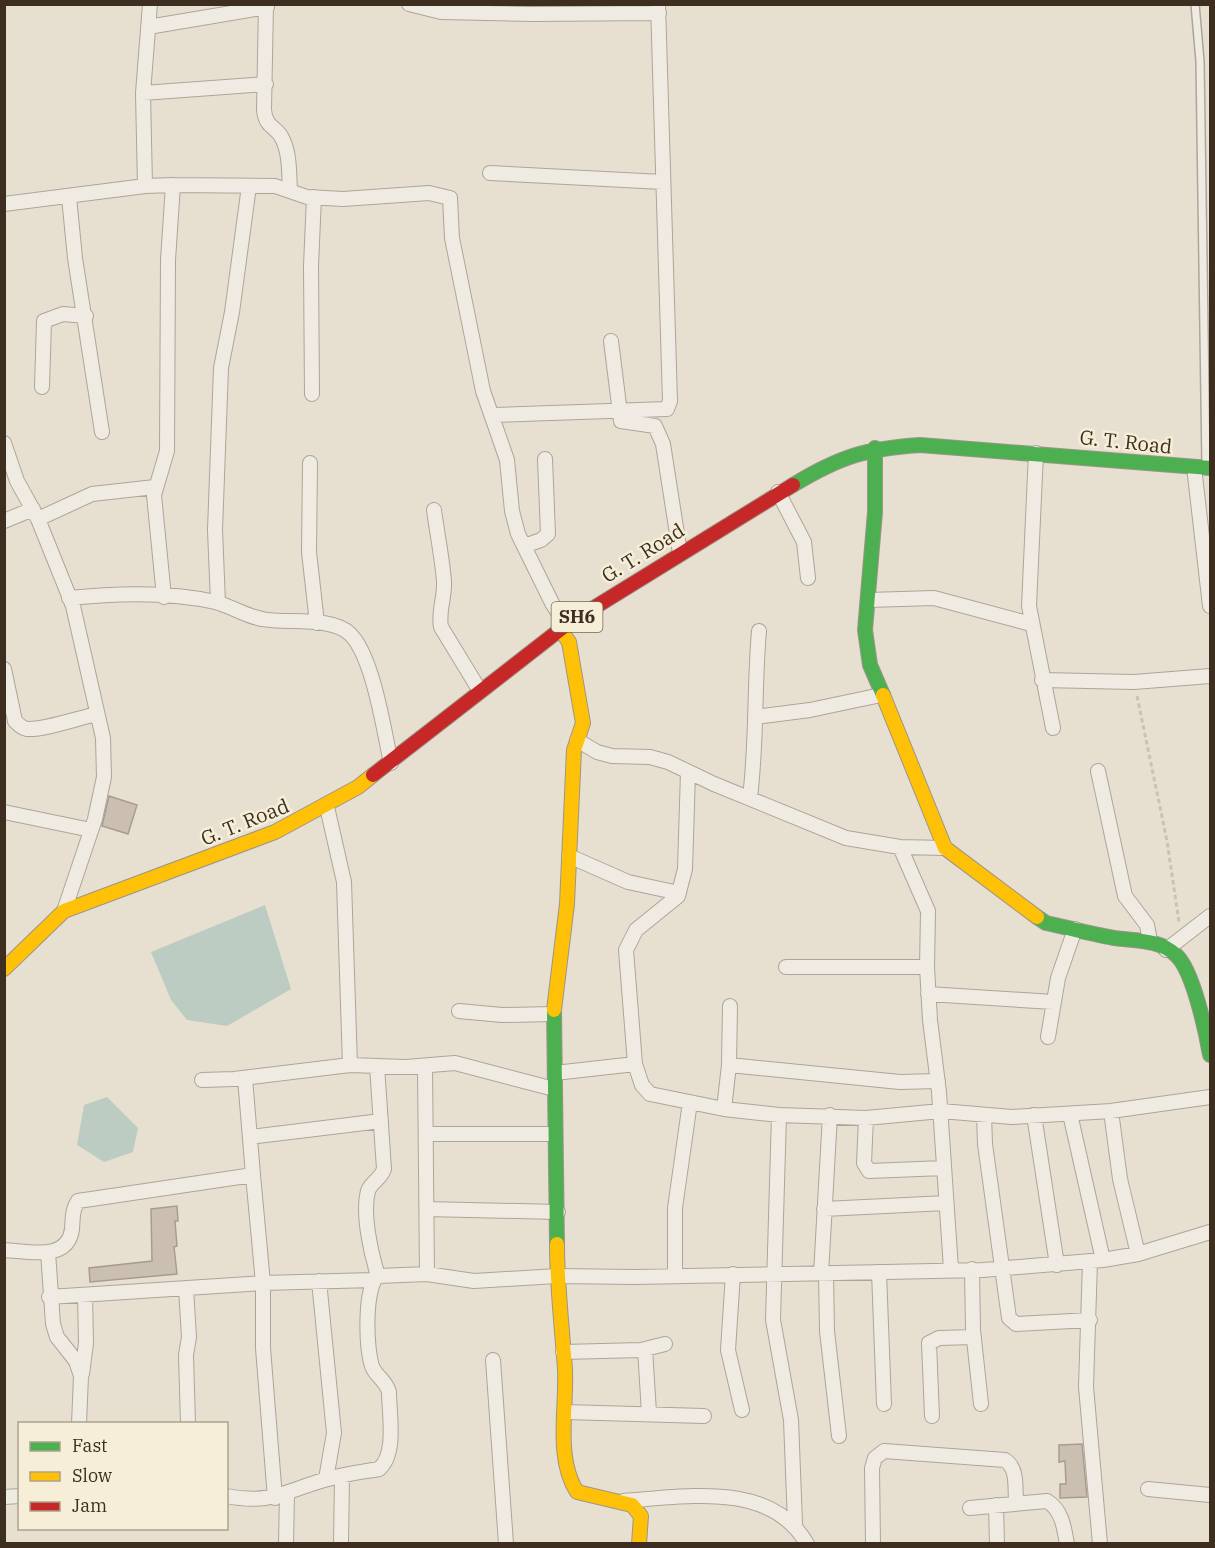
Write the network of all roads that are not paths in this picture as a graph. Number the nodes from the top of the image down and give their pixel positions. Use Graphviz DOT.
graph roads {
  1 [pos="150,4"];
  2 [pos="409,4"];
  3 [pos="1195,4"];
  4 [pos="266,6"];
  5 [pos="441,8"];
  6 [pos="658,9"];
  7 [pos="147,27"];
  8 [pos="266,84"];
  9 [pos="143,93"];
  10 [pos="490,173"];
  11 [pos="663,182"];
  12 [pos="173,185"];
  13 [pos="145,186"];
  14 [pos="249,186"];
  15 [pos="290,191"];
  16 [pos="69,197"];
  17 [pos="314,197"];
  18 [pos="4,204"];
  19 [pos="86,316"];
  20 [pos="611,341"];
  21 [pos="42,387"];
  22 [pos="312,394"];
  23 [pos="618,411"];
  24 [pos="493,415"];
  25 [pos="102,432"];
  26 [pos="4,443"];
  27 [pos="875,448"];
  28 [pos="1036,453"];
  29 [pos="546,459"];
  30 [pos="310,463"];
  31 [pos="1203,468"];
  32 [pos="155,487"];
  33 [pos="778,492"];
  34 [pos="434,510"];
  35 [pos="35,514"];
  36 [pos="4,521"];
  37 [pos="524,546"];
  38 [pos="680,553"];
  39 [pos="808,578"];
  40 [pos="164,597"];
  41 [pos="69,598"];
  42 [pos="868,600"];
  43 [pos="218,603"];
  44 [pos="1210,604"];
  45 [pos="317,623"];
  46 [pos="1030,624"];
  47 [pos="563,627"];
  48 [pos="759,631"];
  49 [pos="4,669"];
  50 [pos="1210,676"];
  51 [pos="1042,680"];
  52 [pos="480,691"];
  53 [pos="881,695"];
  54 [pos="97,714"];
  55 [pos="754,717"];
  56 [pos="1053,728"];
  57 [pos="577,740"];
  58 [pos="391,763"];
  59 [pos="1098,771"];
  60 [pos="688,772"];
  61 [pos="750,797"];
  62 [pos="327,807"];
  63 [pos="4,812"];
  64 [pos="91,830"];
  65 [pos="900,847"];
  66 [pos="945,848"];
  67 [pos="569,856"];
  68 [pos="679,893"];
  69 [pos="64,911"];
  70 [pos="1210,916"];
  71 [pos="1075,929"];
  72 [pos="1150,941"];
  73 [pos="1166,950"];
  74 [pos="786,967"];
  75 [pos="927,967"];
  76 [pos="4,969"];
  77 [pos="928,994"];
  78 [pos="1053,1002"];
  79 [pos="730,1006"];
  80 [pos="459,1011"];
  81 [pos="554,1014"];
  82 [pos="1048,1037"];
  83 [pos="1210,1055"];
  84 [pos="635,1064"];
  85 [pos="350,1065"];
  86 [pos="729,1065"];
  87 [pos="377,1066"];
  88 [pos="425,1066"];
  89 [pos="555,1073"];
  90 [pos="245,1078"];
  91 [pos="201,1080"];
  92 [pos="938,1081"];
  93 [pos="554,1089"];
  94 [pos="1210,1097"];
  95 [pos="690,1102"];
  96 [pos="724,1109"];
  97 [pos="1111,1111"];
  98 [pos="940,1112"];
  99 [pos="1070,1114"];
  100 [pos="779,1115"];
  101 [pos="830,1115"];
  102 [pos="984,1115"];
  103 [pos="1034,1115"];
  104 [pos="866,1118"];
  105 [pos="381,1121"];
  106 [pos="426,1134"];
  107 [pos="555,1134"];
  108 [pos="250,1137"];
  109 [pos="944,1168"];
  110 [pos="253,1174"];
  111 [pos="946,1203"];
  112 [pos="427,1209"];
  113 [pos="824,1209"];
  114 [pos="558,1212"];
  115 [pos="1210,1232"];
  116 [pos="4,1250"];
  117 [pos="48,1252"];
  118 [pos="1138,1254"];
  119 [pos="1097,1260"];
  120 [pos="1057,1265"];
  121 [pos="1002,1268"];
  122 [pos="951,1269"];
  123 [pos="972,1269"];
  124 [pos="879,1272"];
  125 [pos="427,1274"];
  126 [pos="734,1274"];
  127 [pos="775,1274"];
  128 [pos="824,1274"];
  129 [pos="557,1276"];
  130 [pos="675,1276"];
  131 [pos="376,1278"];
  132 [pos="319,1281"];
  133 [pos="263,1283"];
  134 [pos="186,1288"];
  135 [pos="85,1295"];
  136 [pos="49,1298"];
  137 [pos="1090,1320"];
  138 [pos="974,1337"];
  139 [pos="665,1344"];
  140 [pos="645,1349"];
  141 [pos="563,1352"];
  142 [pos="493,1360"];
  143 [pos="81,1376"];
  144 [pos="884,1404"];
  145 [pos="981,1404"];
  146 [pos="742,1410"];
  147 [pos="564,1412"];
  148 [pos="649,1413"];
  149 [pos="704,1416"];
  150 [pos="932,1416"];
  151 [pos="79,1422"];
  152 [pos="188,1422"];
  153 [pos="839,1436"];
  154 [pos="342,1476"];
  155 [pos="326,1479"];
  156 [pos="1148,1489"];
  157 [pos="1210,1495"];
  158 [pos="228,1496"];
  159 [pos="281,1496"];
  160 [pos="621,1502"];
  161 [pos="1016,1503"];
  162 [pos="996,1505"];
  163 [pos="970,1508"];
  164 [pos="795,1523"];
  165 [pos="286,1544"];
  166 [pos="341,1544"];
  167 [pos="506,1544"];
  168 [pos="639,1544"];
  169 [pos="807,1544"];
  170 [pos="873,1544"];
  171 [pos="997,1544"];
  172 [pos="1067,1544"];
  173 [pos="1100,1544"];
  1 -- 7 [label="street"];
  2 -- 5 [label="street"];
  3 -- 31 [label="lane"];
  4 -- 7 [label="street"];
  4 -- 8 [label="street"];
  5 -- 6 [label="street"];
  6 -- 11 [label="street"];
  7 -- 9 [label="street"];
  8 -- 9 [label="street"];
  8 -- 15 [label="street"];
  9 -- 13 [label="street"];
  10 -- 11 [label="street"];
  11 -- 23 [label="street"];
  12 -- 13 [label="street"];
  12 -- 14 [label="street"];
  12 -- 32 [label="street"];
  13 -- 16 [label="street"];
  14 -- 15 [label="street"];
  14 -- 43 [label="street"];
  15 -- 17 [label="street"];
  16 -- 18 [label="street"];
  16 -- 19 [label="street"];
  17 -- 22 [label="street"];
  17 -- 24 [label="street"];
  19 -- 21 [label="street"];
  19 -- 25 [label="street"];
  20 -- 23 [label="street"];
  23 -- 24 [label="street"];
  23 -- 38 [label="street"];
  24 -- 37 [label="street"];
  26 -- 35 [label="street"];
  27 -- 28 [label="street, G. T. Road / SH6"];
  27 -- 33 [label="street, G. T. Road / SH6"];
  27 -- 42 [label="street"];
  28 -- 31 [label="street, G. T. Road / SH6"];
  28 -- 46 [label="street"];
  29 -- 37 [label="street"];
  30 -- 45 [label="street"];
  31 -- 44 [label="street"];
  32 -- 35 [label="street"];
  32 -- 40 [label="street"];
  33 -- 38 [label="street, G. T. Road / SH6"];
  33 -- 39 [label="street"];
  34 -- 52 [label="street"];
  35 -- 36 [label="street"];
  35 -- 41 [label="street"];
  37 -- 47 [label="street"];
  38 -- 47 [label="street, G. T. Road / SH6"];
  40 -- 41 [label="street"];
  40 -- 43 [label="street"];
  41 -- 54 [label="street"];
  42 -- 46 [label="street"];
  42 -- 53 [label="street"];
  43 -- 45 [label="street"];
  45 -- 58 [label="street"];
  46 -- 51 [label="street"];
  47 -- 52 [label="street, G. T. Road / SH6"];
  47 -- 57 [label="street"];
  48 -- 55 [label="street"];
  49 -- 54 [label="street"];
  50 -- 51 [label="street"];
  51 -- 56 [label="street"];
  52 -- 58 [label="street, G. T. Road / SH6"];
  53 -- 55 [label="street"];
  53 -- 66 [label="street"];
  54 -- 64 [label="street"];
  55 -- 61 [label="street"];
  57 -- 60 [label="street"];
  57 -- 67 [label="street"];
  58 -- 62 [label="street, G. T. Road / SH6"];
  59 -- 72 [label="street"];
  60 -- 61 [label="street"];
  60 -- 68 [label="street"];
  61 -- 65 [label="street"];
  62 -- 69 [label="street, G. T. Road / SH6"];
  62 -- 85 [label="street"];
  63 -- 64 [label="street"];
  64 -- 69 [label="street"];
  65 -- 66 [label="street"];
  65 -- 75 [label="street"];
  66 -- 71 [label="street"];
  67 -- 68 [label="street"];
  67 -- 81 [label="street"];
  68 -- 84 [label="street"];
  69 -- 76 [label="street, G. T. Road / SH6"];
  70 -- 73 [label="street"];
  71 -- 72 [label="street"];
  71 -- 78 [label="street"];
  72 -- 73 [label="street"];
  73 -- 83 [label="street"];
  74 -- 75 [label="street"];
  75 -- 77 [label="street"];
  77 -- 78 [label="street"];
  77 -- 92 [label="street"];
  78 -- 82 [label="street"];
  79 -- 86 [label="street"];
  80 -- 81 [label="street"];
  81 -- 89 [label="street"];
  84 -- 89 [label="street"];
  84 -- 95 [label="street"];
  85 -- 87 [label="street"];
  85 -- 90 [label="street"];
  86 -- 92 [label="street"];
  86 -- 96 [label="street"];
  87 -- 88 [label="street"];
  87 -- 105 [label="street"];
  88 -- 93 [label="street"];
  88 -- 106 [label="street"];
  89 -- 93 [label="street"];
  90 -- 91 [label="street"];
  90 -- 108 [label="street"];
  92 -- 98 [label="street"];
  93 -- 107 [label="street"];
  94 -- 97 [label="street"];
  95 -- 96 [label="street"];
  95 -- 130 [label="street"];
  96 -- 100 [label="street"];
  97 -- 99 [label="street"];
  97 -- 118 [label="street"];
  98 -- 102 [label="street"];
  98 -- 104 [label="street"];
  98 -- 109 [label="street"];
  99 -- 103 [label="street"];
  99 -- 119 [label="street"];
  100 -- 101 [label="street"];
  100 -- 127 [label="street"];
  101 -- 104 [label="street"];
  101 -- 113 [label="street"];
  102 -- 103 [label="street"];
  102 -- 121 [label="street"];
  103 -- 120 [label="street"];
  104 -- 109 [label="street"];
  105 -- 108 [label="street"];
  105 -- 131 [label="street"];
  106 -- 107 [label="street"];
  106 -- 112 [label="street"];
  107 -- 114 [label="street"];
  108 -- 110 [label="street"];
  109 -- 111 [label="street"];
  110 -- 117 [label="street"];
  110 -- 133 [label="street"];
  111 -- 113 [label="street"];
  111 -- 122 [label="street"];
  112 -- 114 [label="street"];
  112 -- 125 [label="street"];
  113 -- 128 [label="street"];
  114 -- 129 [label="street"];
  115 -- 118 [label="street"];
  116 -- 117 [label="street"];
  117 -- 136 [label="street"];
  118 -- 119 [label="street"];
  119 -- 120 [label="street"];
  119 -- 137 [label="street"];
  120 -- 121 [label="street"];
  121 -- 123 [label="street"];
  121 -- 137 [label="street"];
  122 -- 123 [label="street"];
  122 -- 124 [label="street"];
  123 -- 138 [label="street"];
  124 -- 128 [label="street"];
  124 -- 144 [label="street"];
  125 -- 129 [label="street"];
  125 -- 131 [label="street"];
  126 -- 127 [label="street"];
  126 -- 130 [label="street"];
  126 -- 146 [label="street"];
  127 -- 128 [label="street"];
  127 -- 164 [label="street"];
  128 -- 153 [label="street"];
  129 -- 130 [label="street"];
  129 -- 141 [label="street"];
  131 -- 132 [label="street"];
  131 -- 154 [label="street"];
  132 -- 133 [label="street"];
  132 -- 155 [label="street"];
  133 -- 134 [label="street"];
  133 -- 159 [label="street"];
  134 -- 135 [label="street"];
  134 -- 152 [label="street"];
  135 -- 136 [label="street"];
  135 -- 143 [label="street"];
  136 -- 143 [label="street"];
  137 -- 173 [label="street"];
  138 -- 145 [label="street"];
  138 -- 150 [label="street"];
  139 -- 140 [label="street"];
  140 -- 141 [label="street"];
  140 -- 148 [label="street"];
  141 -- 147 [label="street"];
  142 -- 167 [label="street"];
  143 -- 151 [label="street"];
  147 -- 148 [label="street"];
  147 -- 160 [label="street"];
  148 -- 149 [label="street"];
  154 -- 155 [label="street"];
  154 -- 166 [label="street"];
  155 -- 159 [label="street"];
  156 -- 157 [label="street"];
  158 -- 159 [label="street"];
  159 -- 165 [label="street"];
  160 -- 164 [label="street"];
  160 -- 168 [label="street"];
  161 -- 162 [label="street"];
  161 -- 170 [label="street"];
  161 -- 172 [label="street"];
  162 -- 163 [label="street"];
  162 -- 171 [label="street"];
  164 -- 169 [label="street"];
}
